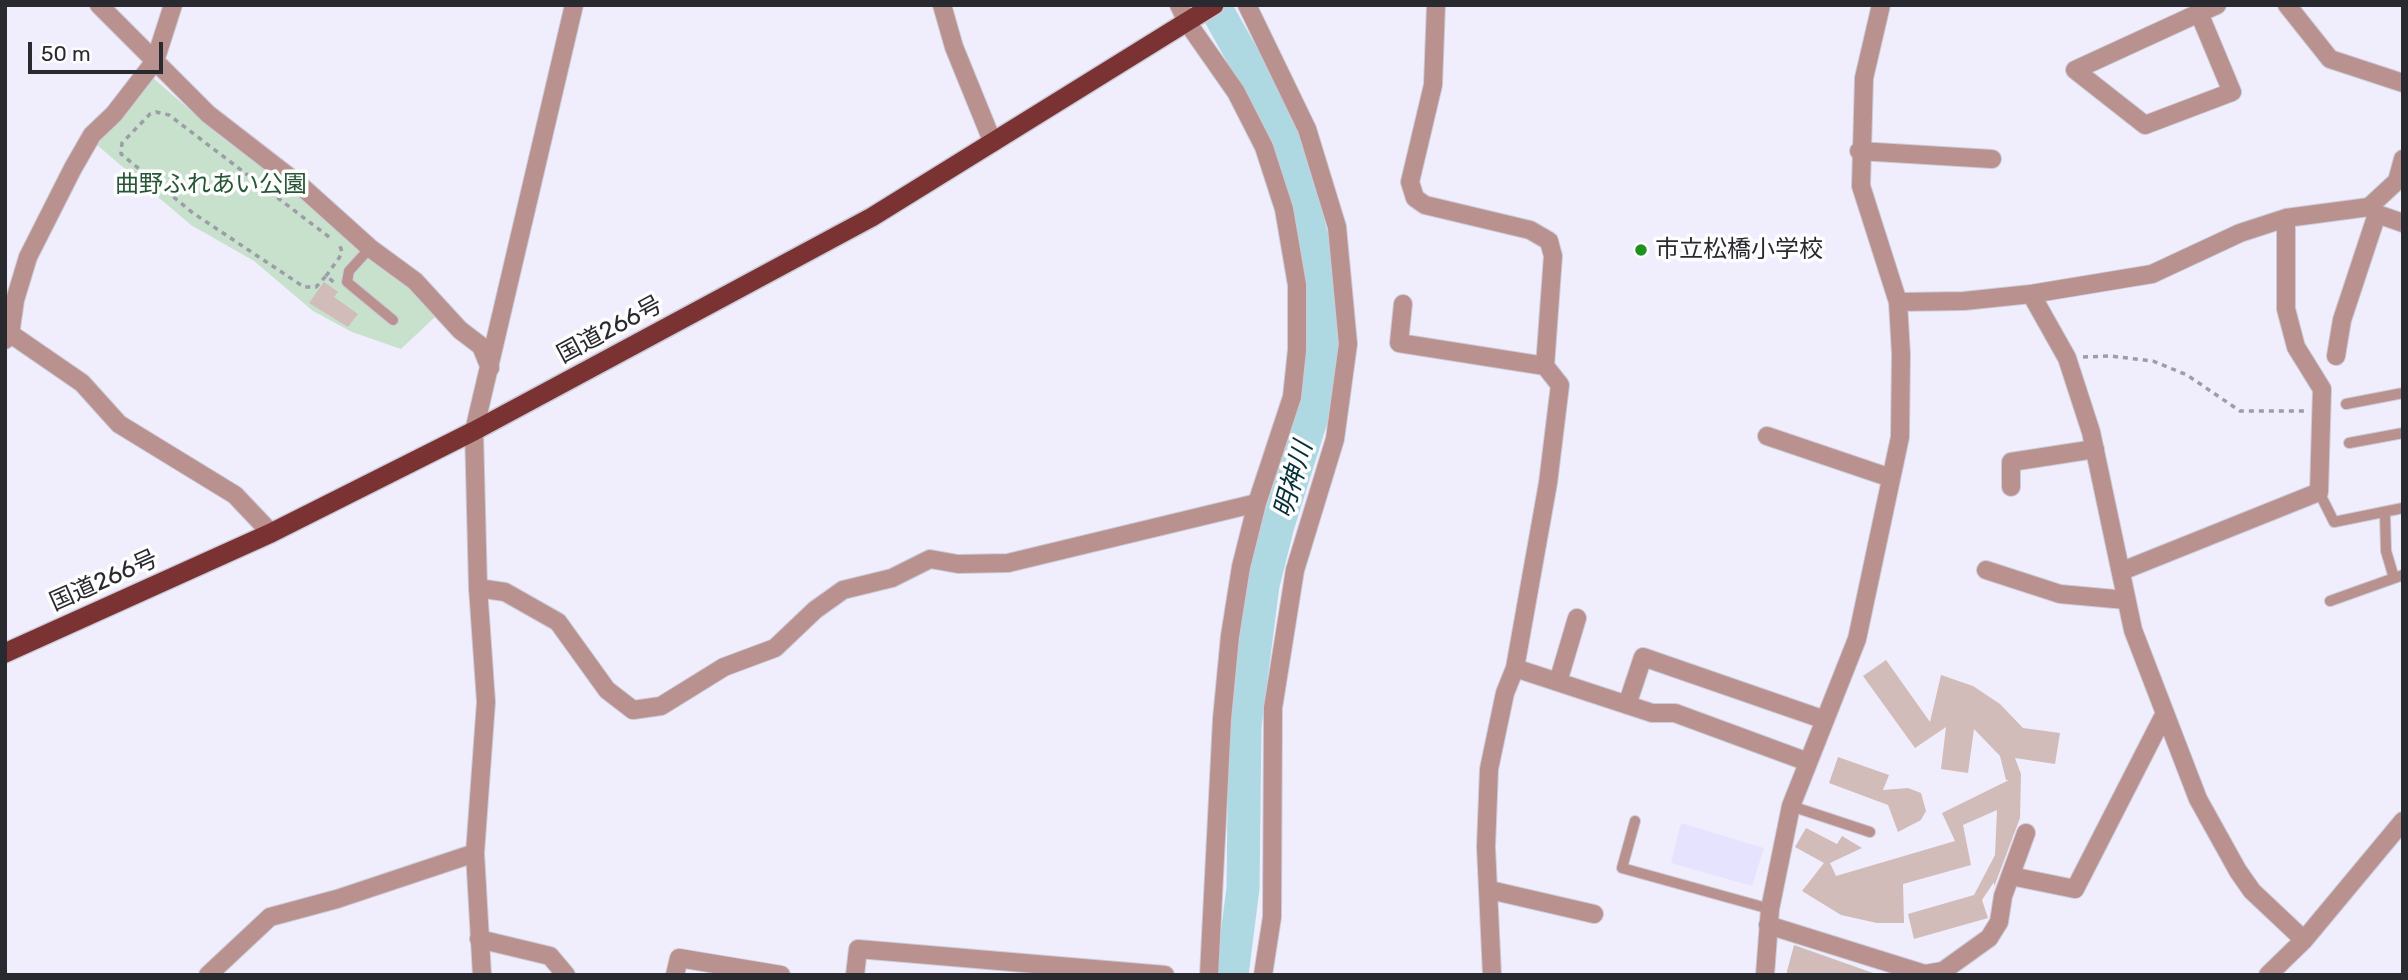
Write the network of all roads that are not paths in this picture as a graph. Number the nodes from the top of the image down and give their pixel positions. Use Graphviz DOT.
graph roads {
  1 [pos="99,5"];
  2 [pos="173,5"];
  3 [pos="574,5"];
  4 [pos="942,5"];
  5 [pos="1247,5"];
  6 [pos="1436,5"];
  7 [pos="1881,5"];
  8 [pos="2217,5"];
  9 [pos="2287,5"];
  10 [pos="1194,12"];
  11 [pos="2199,13"];
  12 [pos="155,61"];
  13 [pos="2403,83"];
  14 [pos="993,143"];
  15 [pos="1859,151"];
  16 [pos="1992,159"];
  17 [pos="2403,159"];
  18 [pos="2373,210"];
  19 [pos="2286,218"];
  20 [pos="2403,223"];
  21 [pos="370,248"];
  22 [pos="2031,293"];
  23 [pos="1898,302"];
  24 [pos="1403,304"];
  25 [pos="393,320"];
  26 [pos="7,335"];
  27 [pos="2336,356"];
  28 [pos="1545,366"];
  29 [pos="490,368"];
  30 [pos="2403,393"];
  31 [pos="2346,404"];
  32 [pos="474,431"];
  33 [pos="2403,433"];
  34 [pos="1767,436"];
  35 [pos="2349,443"];
  36 [pos="2095,449"];
  37 [pos="1891,478"];
  38 [pos="2011,487"];
  39 [pos="2319,492"];
  40 [pos="1257,503"];
  41 [pos="2403,508"];
  42 [pos="2385,514"];
  43 [pos="271,533"];
  44 [pos="1986,570"];
  45 [pos="2122,571"];
  46 [pos="2398,576"];
  47 [pos="478,588"];
  48 [pos="2126,600"];
  49 [pos="2330,601"];
  50 [pos="1577,618"];
  51 [pos="5,653"];
  52 [pos="1515,668"];
  53 [pos="1558,682"];
  54 [pos="1627,705"];
  55 [pos="2164,715"];
  56 [pos="1825,720"];
  57 [pos="1808,762"];
  58 [pos="1791,806"];
  59 [pos="1635,821"];
  60 [pos="2403,821"];
  61 [pos="1870,832"];
  62 [pos="2026,833"];
  63 [pos="475,853"];
  64 [pos="2011,876"];
  65 [pos="1490,890"];
  66 [pos="1594,914"];
  67 [pos="1769,917"];
  68 [pos="479,939"];
  69 [pos="2304,940"];
  70 [pos="1889,969"];
  71 [pos="208,975"];
  72 [pos="482,975"];
  73 [pos="566,975"];
  74 [pos="674,975"];
  75 [pos="781,975"];
  76 [pos="855,975"];
  77 [pos="1165,975"];
  78 [pos="1209,975"];
  79 [pos="1263,975"];
  80 [pos="1492,975"];
  81 [pos="1765,975"];
  82 [pos="2268,975"];
  1 -- 12 [label="street"];
  2 -- 12 [label="street"];
  3 -- 29 [label="street"];
  4 -- 14 [label="street"];
  5 -- 79 [label="street"];
  6 -- 28 [label="street"];
  7 -- 15 [label="street"];
  8 -- 11 [label="street"];
  9 -- 13 [label="street"];
  10 -- 14 [label="highway, 国道266号"];
  10 -- 40 [label="street"];
  11 -- 11 [label="street"];
  12 -- 21 [label="street"];
  12 -- 26 [label="street"];
  14 -- 32 [label="highway, 国道266号"];
  15 -- 16 [label="street"];
  15 -- 23 [label="street"];
  17 -- 18 [label="street"];
  18 -- 19 [label="street"];
  18 -- 20 [label="street"];
  18 -- 27 [label="street"];
  19 -- 22 [label="street"];
  19 -- 39 [label="street"];
  21 -- 25 [label="lane"];
  21 -- 29 [label="street"];
  22 -- 23 [label="street"];
  22 -- 36 [label="street"];
  23 -- 37 [label="street"];
  24 -- 28 [label="street"];
  26 -- 43 [label="street"];
  28 -- 52 [label="street"];
  29 -- 32 [label="street"];
  30 -- 31 [label="lane"];
  32 -- 43 [label="highway, 国道266号"];
  32 -- 47 [label="street"];
  33 -- 35 [label="lane"];
  34 -- 37 [label="street"];
  36 -- 38 [label="street"];
  36 -- 45 [label="street"];
  37 -- 56 [label="street"];
  39 -- 42 [label="lane"];
  39 -- 45 [label="street"];
  40 -- 47 [label="street"];
  40 -- 78 [label="street"];
  41 -- 42 [label="lane"];
  42 -- 46 [label="lane"];
  43 -- 51 [label="highway, 国道266号"];
  44 -- 48 [label="street"];
  45 -- 48 [label="street"];
  46 -- 49 [label="lane"];
  47 -- 63 [label="street"];
  48 -- 55 [label="street"];
  50 -- 53 [label="street"];
  52 -- 53 [label="street"];
  52 -- 65 [label="street"];
  53 -- 54 [label="street"];
  54 -- 56 [label="street"];
  54 -- 57 [label="street"];
  55 -- 64 [label="street"];
  55 -- 69 [label="street"];
  56 -- 57 [label="street"];
  57 -- 58 [label="street"];
  58 -- 61 [label="lane"];
  58 -- 67 [label="street"];
  59 -- 67 [label="lane"];
  60 -- 69 [label="street"];
  62 -- 64 [label="street"];
  63 -- 68 [label="street"];
  63 -- 71 [label="street"];
  64 -- 70 [label="street"];
  65 -- 66 [label="street"];
  65 -- 80 [label="street"];
  67 -- 70 [label="street"];
  67 -- 81 [label="street"];
  68 -- 72 [label="street"];
  68 -- 73 [label="street"];
  69 -- 82 [label="street"];
  74 -- 75 [label="street"];
  76 -- 77 [label="street"];
}
